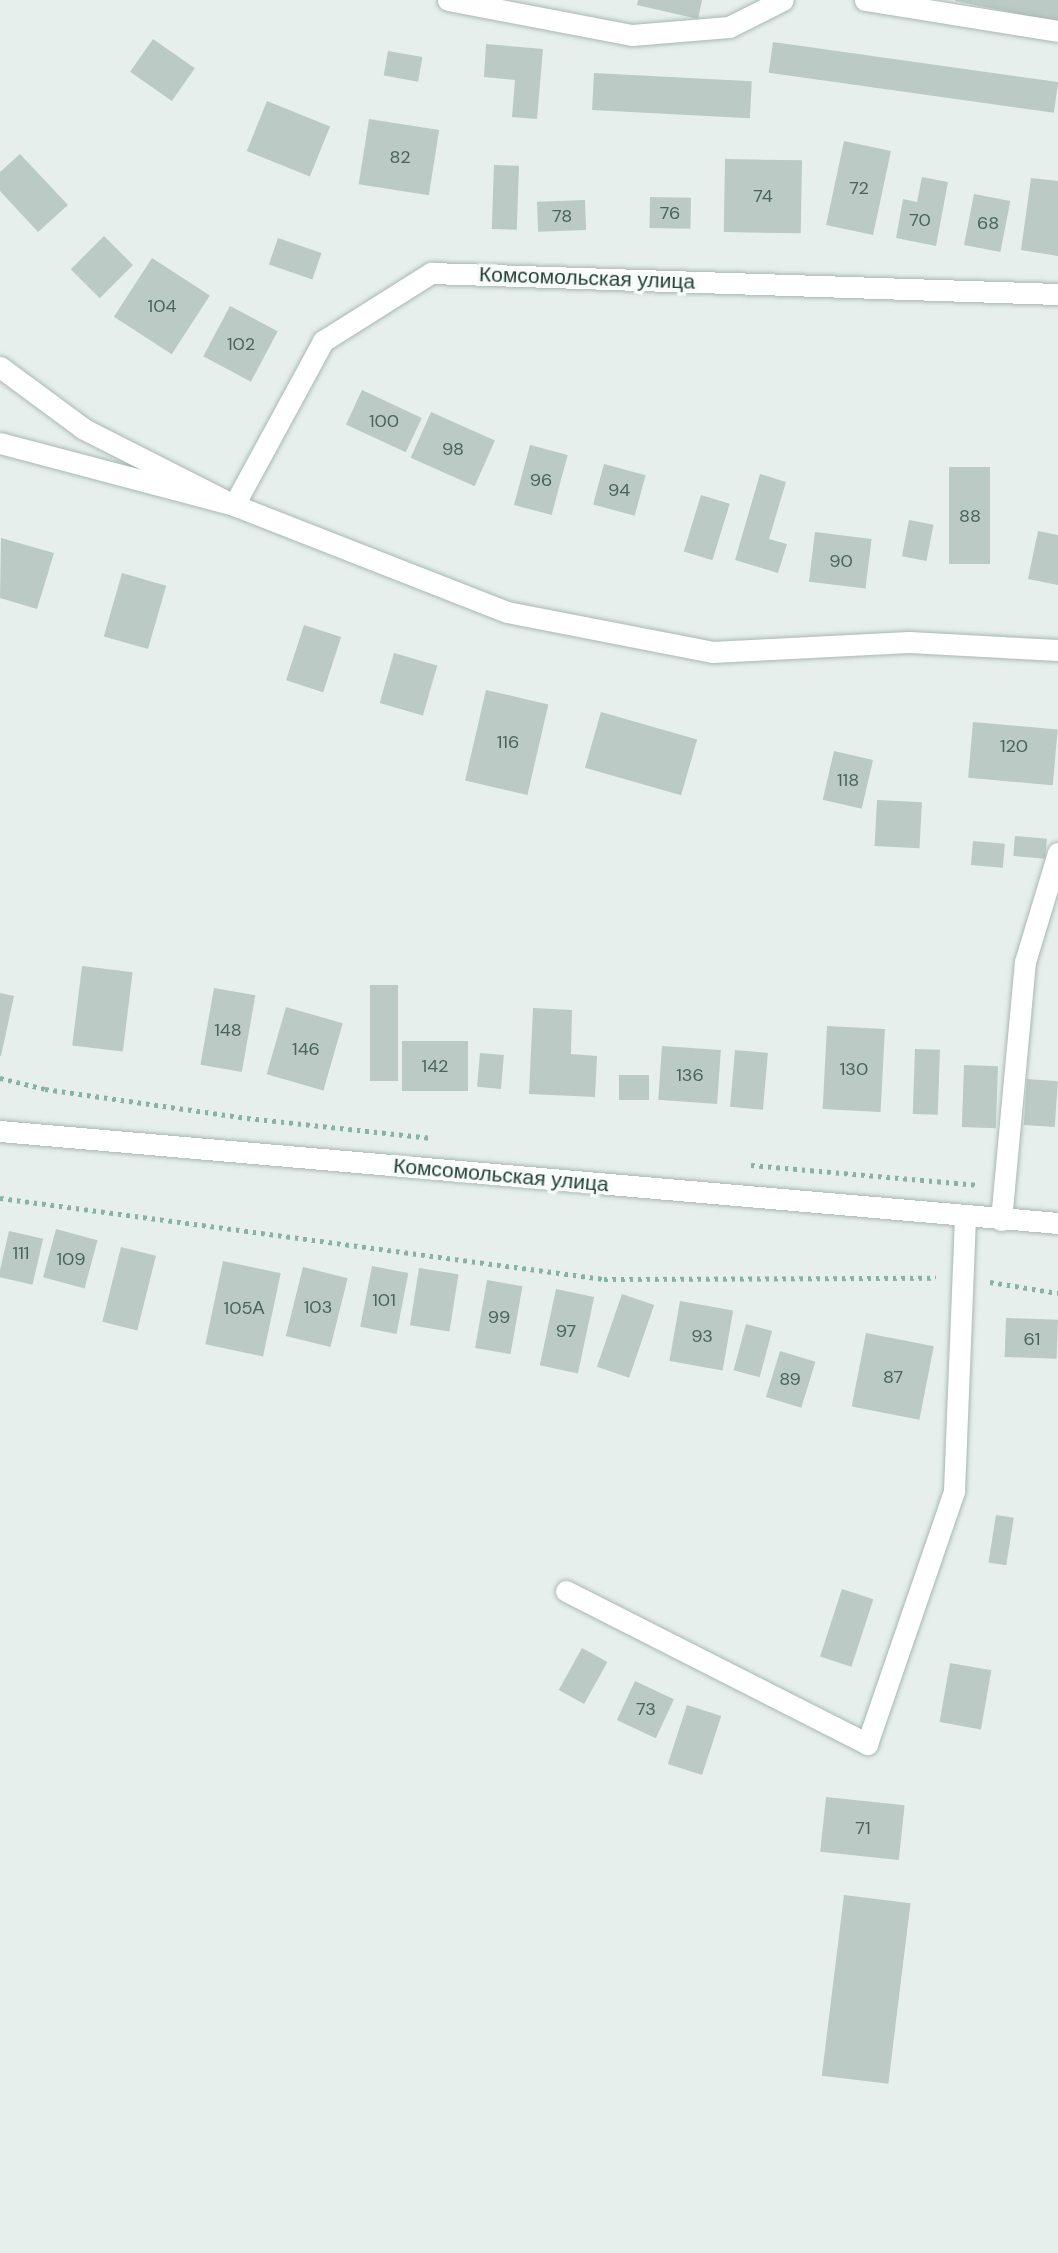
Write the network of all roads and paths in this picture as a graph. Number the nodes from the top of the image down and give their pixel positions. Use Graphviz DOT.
graph roads {
  1 [pos="448,0"];
  2 [pos="783,0"];
  3 [pos="865,0"];
  4 [pos="1058,31"];
  5 [pos="1058,295"];
  6 [pos="0,367"];
  7 [pos="0,443"];
  8 [pos="233,505"];
  9 [pos="1058,650"];
  10 [pos="1058,853"];
  11 [pos="0,1078"];
  12 [pos="0,1131"];
  13 [pos="441,1139"];
  14 [pos="739,1165"];
  15 [pos="1004,1187"];
  16 [pos="0,1198"];
  17 [pos="965,1217"];
  18 [pos="1001,1220"];
  19 [pos="1058,1223"];
  20 [pos="963,1278"];
  21 [pos="1058,1293"];
  22 [pos="566,1591"];
  1 -- 2 [label="street"];
  3 -- 4 [label="street"];
  5 -- 8 [label="street, Комсомольская улица"];
  6 -- 8 [label="street"];
  7 -- 8 [label="street"];
  8 -- 9 [label="street"];
  10 -- 15 [label="street"];
  11 -- 13 [label="path"];
  12 -- 17 [label="street, Комсомольская улица"];
  14 -- 15 [label="path"];
  15 -- 18 [label="street"];
  16 -- 20 [label="path"];
  17 -- 18 [label="street, Комсомольская улица"];
  17 -- 20 [label="street"];
  18 -- 19 [label="street, Комсомольская улица"];
  20 -- 21 [label="path"];
  20 -- 22 [label="street"];
}
